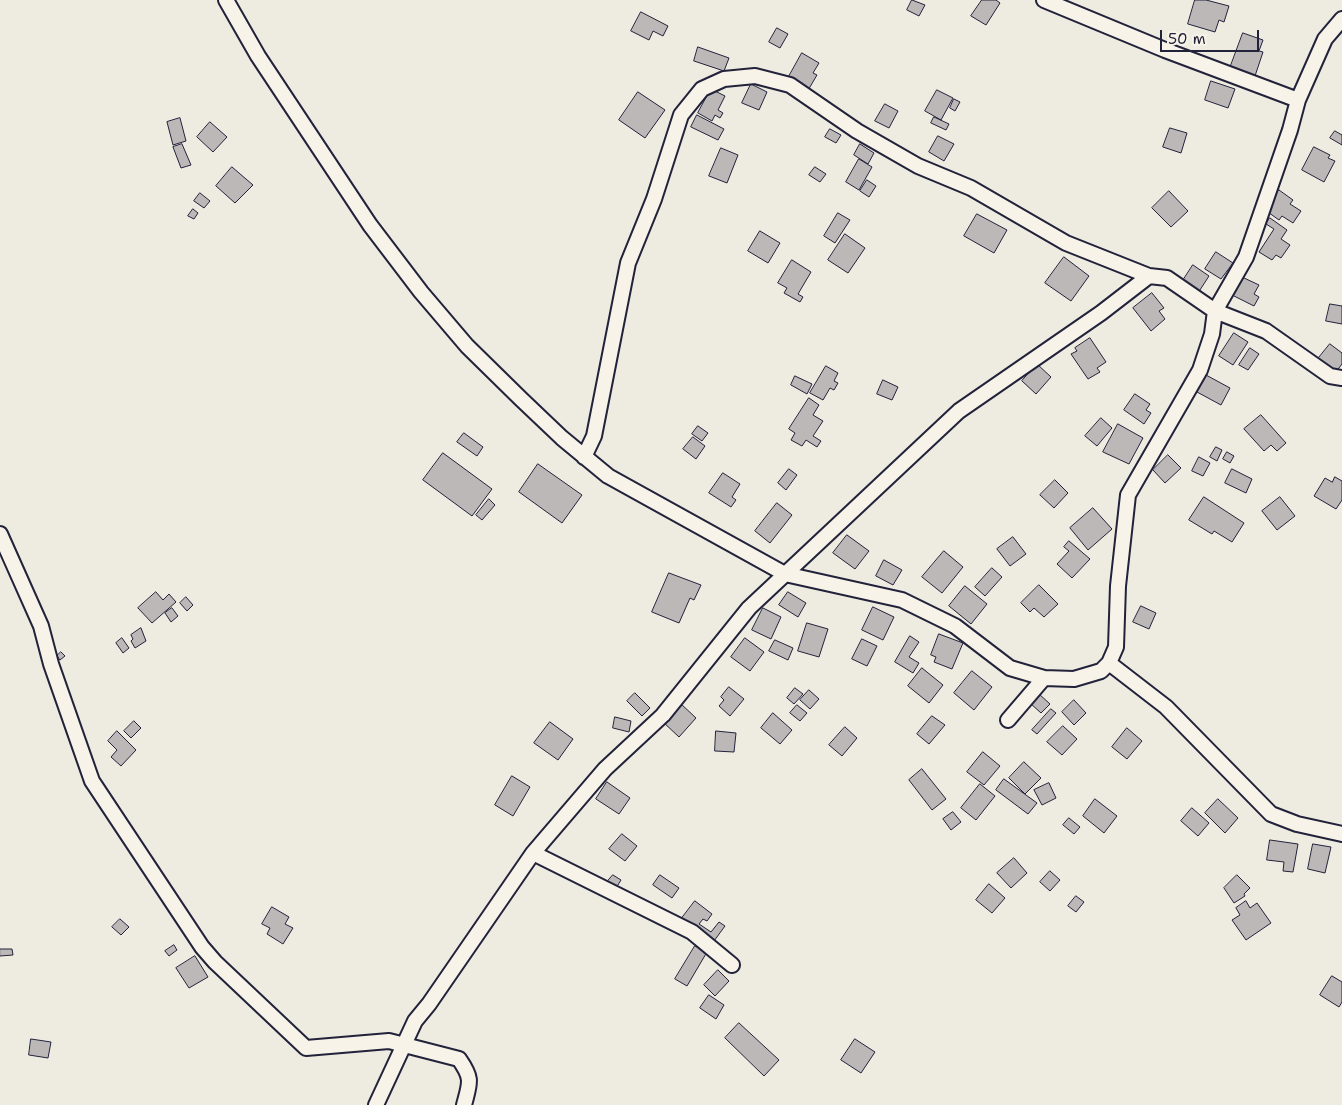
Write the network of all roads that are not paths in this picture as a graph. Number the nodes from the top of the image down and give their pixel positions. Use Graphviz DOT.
graph roads {
  1 [pos="226,0"];
  2 [pos="1044,0"];
  3 [pos="1342,19"];
  4 [pos="1298,100"];
  5 [pos="1149,276"];
  6 [pos="1215,311"];
  7 [pos="1342,378"];
  8 [pos="584,457"];
  9 [pos="0,534"];
  10 [pos="784,574"];
  11 [pos="1109,663"];
  12 [pos="1044,678"];
  13 [pos="1008,720"];
  14 [pos="1342,834"];
  15 [pos="533,853"];
  16 [pos="732,965"];
  17 [pos="403,1045"];
  18 [pos="376,1105"];
  19 [pos="464,1105"];
  1 -- 8 [label="street"];
  2 -- 4 [label="street"];
  3 -- 4 [label="street"];
  4 -- 6 [label="street"];
  5 -- 6 [label="street"];
  5 -- 8 [label="street"];
  5 -- 10 [label="street"];
  6 -- 7 [label="street"];
  6 -- 11 [label="street"];
  8 -- 10 [label="street"];
  9 -- 17 [label="street"];
  10 -- 12 [label="street"];
  10 -- 15 [label="street"];
  11 -- 12 [label="street"];
  11 -- 14 [label="street"];
  12 -- 13 [label="street"];
  15 -- 16 [label="street"];
  15 -- 17 [label="street"];
  17 -- 18 [label="street"];
  17 -- 19 [label="street"];
}
